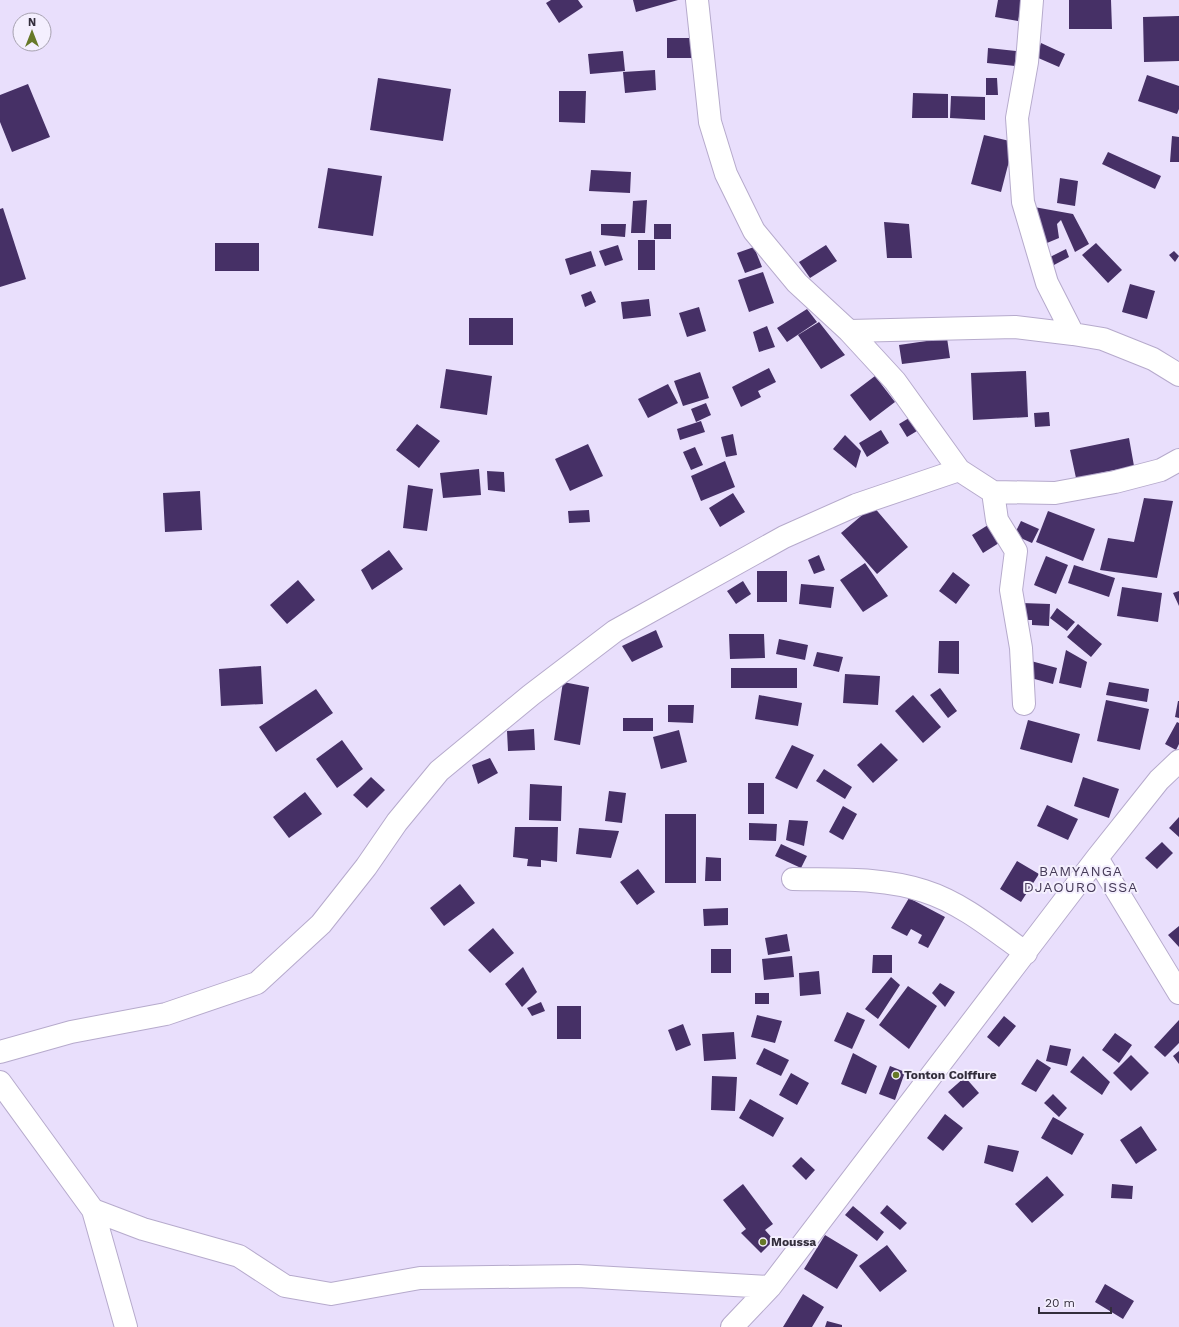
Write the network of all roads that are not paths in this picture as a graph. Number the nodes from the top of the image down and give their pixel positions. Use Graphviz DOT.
graph roads {
  1 [pos="697,0"];
  2 [pos="1032,0"];
  3 [pos="849,331"];
  4 [pos="1073,334"];
  5 [pos="1179,375"];
  6 [pos="1179,460"];
  7 [pos="959,470"];
  8 [pos="993,492"];
  9 [pos="1024,704"];
  10 [pos="1179,761"];
  11 [pos="1169,782"];
  12 [pos="1097,858"];
  13 [pos="793,879"];
  14 [pos="1026,952"];
  15 [pos="1179,993"];
  16 [pos="0,1052"];
  17 [pos="0,1082"];
  18 [pos="92,1210"];
  19 [pos="770,1288"];
  20 [pos="126,1327"];
  21 [pos="732,1327"];
  1 -- 3 [label="street"];
  2 -- 4 [label="street"];
  3 -- 4 [label="street"];
  3 -- 7 [label="street"];
  4 -- 5 [label="street"];
  6 -- 8 [label="street"];
  7 -- 8 [label="street"];
  7 -- 16 [label="street"];
  8 -- 9 [label="street"];
  10 -- 11 [label="street"];
  11 -- 12 [label="street"];
  12 -- 14 [label="street"];
  12 -- 15 [label="street"];
  13 -- 14 [label="street"];
  14 -- 19 [label="street"];
  17 -- 18 [label="street"];
  18 -- 19 [label="street"];
  18 -- 20 [label="street"];
  19 -- 21 [label="street"];
}
